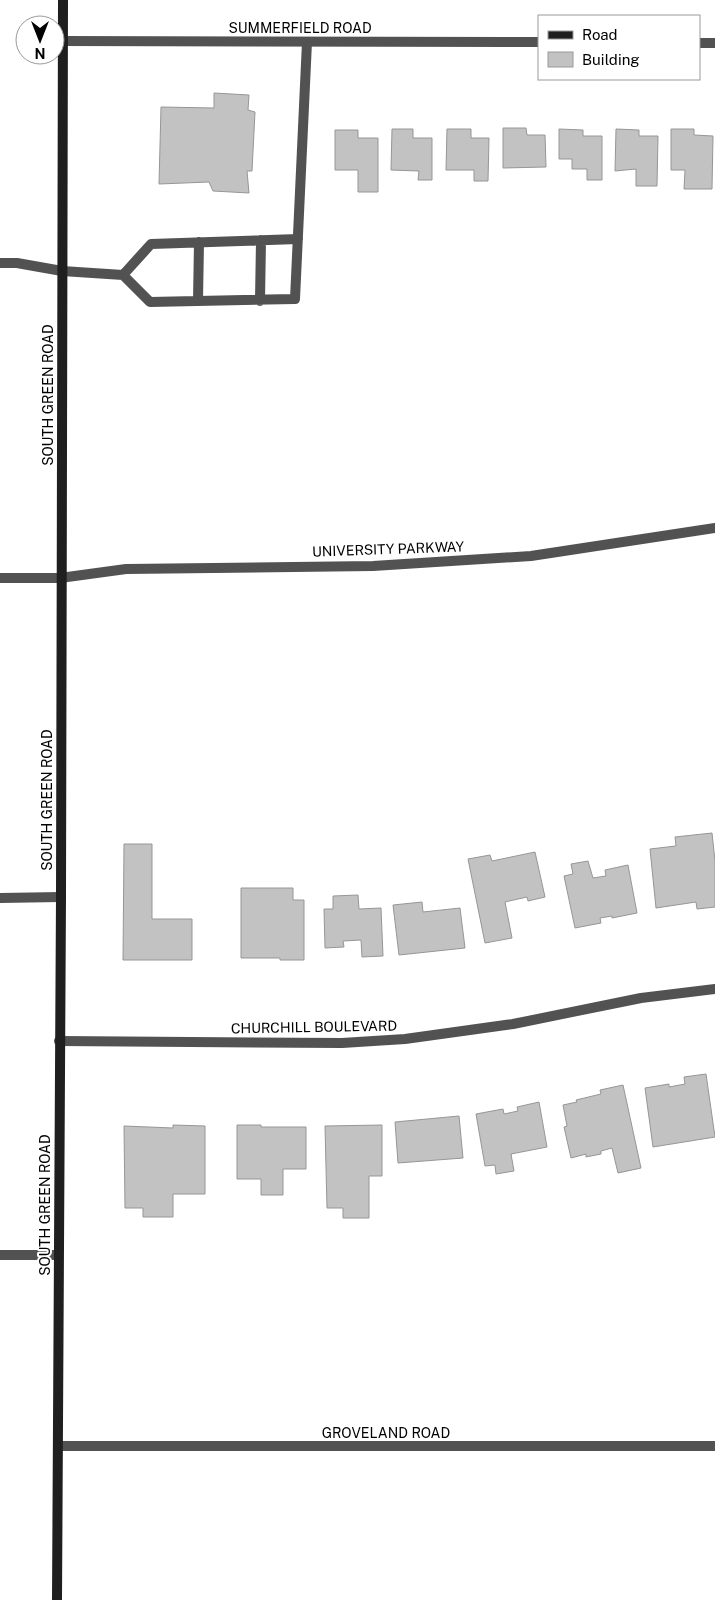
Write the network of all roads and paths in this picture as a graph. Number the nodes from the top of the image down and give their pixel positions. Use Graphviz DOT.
graph roads {
  1 [pos="62,0"];
  2 [pos="62,15"];
  3 [pos="65,41"];
  4 [pos="307,42"];
  5 [pos="538,42"];
  6 [pos="700,43"];
  7 [pos="715,43"];
  8 [pos="62,65"];
  9 [pos="298,239"];
  10 [pos="261,240"];
  11 [pos="199,242"];
  12 [pos="0,263"];
  13 [pos="62,271"];
  14 [pos="123,275"];
  15 [pos="198,301"];
  16 [pos="260,301"];
  17 [pos="715,528"];
  18 [pos="0,578"];
  19 [pos="60,578"];
  20 [pos="0,898"];
  21 [pos="61,898"];
  22 [pos="715,989"];
  23 [pos="59,1041"];
  24 [pos="0,1255"];
  25 [pos="58,1256"];
  26 [pos="58,1446"];
  27 [pos="715,1446"];
  28 [pos="57,1600"];
  1 -- 2 [label="main road, SOUTH GREEN ROAD"];
  3 -- 4 [label="street, SUMMERFIELD ROAD"];
  4 -- 5 [label="street, SUMMERFIELD ROAD"];
  4 -- 9 [label="street"];
  6 -- 7 [label="street"];
  8 -- 13 [label="main road, SOUTH GREEN ROAD"];
  9 -- 10 [label="street"];
  9 -- 16 [label="street"];
  10 -- 11 [label="street"];
  10 -- 16 [label="street"];
  11 -- 14 [label="street"];
  11 -- 15 [label="street"];
  12 -- 13 [label="street"];
  13 -- 14 [label="street"];
  13 -- 19 [label="main road, SOUTH GREEN ROAD"];
  14 -- 15 [label="street"];
  15 -- 16 [label="street"];
  17 -- 19 [label="street, UNIVERSITY PARKWAY"];
  18 -- 19 [label="street, UNIVERSITY PARKWAY"];
  19 -- 21 [label="main road, SOUTH GREEN ROAD"];
  20 -- 21 [label="street"];
  21 -- 23 [label="main road, SOUTH GREEN ROAD"];
  22 -- 23 [label="street, CHURCHILL BOULEVARD"];
  23 -- 25 [label="main road, SOUTH GREEN ROAD"];
  24 -- 25 [label="street"];
  25 -- 26 [label="main road, SOUTH GREEN ROAD"];
  26 -- 27 [label="street, GROVELAND ROAD"];
  26 -- 28 [label="main road, SOUTH GREEN ROAD"];
}
